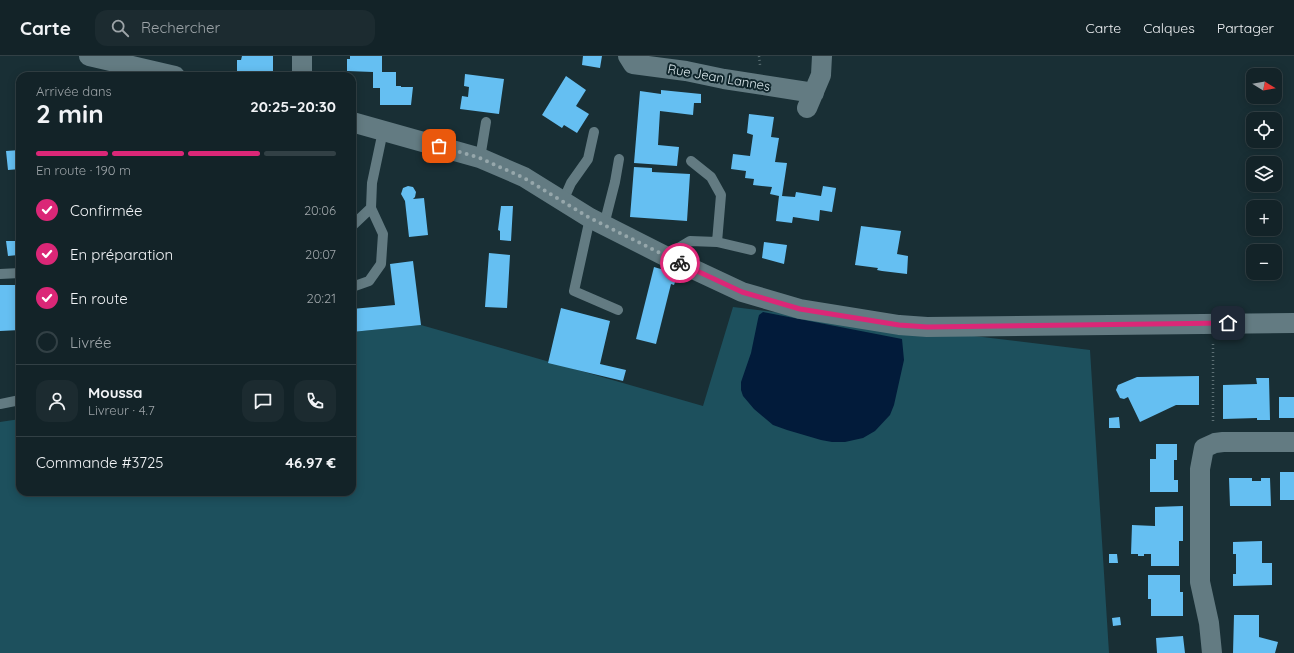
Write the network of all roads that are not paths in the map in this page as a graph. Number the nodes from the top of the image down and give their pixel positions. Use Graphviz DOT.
graph roads {
  1 [pos="89,56"];
  2 [pos="302,56"];
  3 [pos="628,56"];
  4 [pos="822,56"];
  5 [pos="157,72"];
  6 [pos="302,72"];
  7 [pos="486,122"];
  8 [pos="356,123"];
  9 [pos="383,131"];
  10 [pos="594,132"];
  11 [pos="480,158"];
  12 [pos="619,159"];
  13 [pos="691,161"];
  14 [pos="563,201"];
  15 [pos="371,208"];
  16 [pos="356,222"];
  17 [pos="597,222"];
  18 [pos="717,242"];
  19 [pos="751,250"];
  20 [pos="665,256"];
  21 [pos="16,273"];
  22 [pos="0,274"];
  23 [pos="356,286"];
  24 [pos="618,310"];
  25 [pos="1294,322"];
  26 [pos="16,401"];
  27 [pos="0,404"];
  28 [pos="1294,442"];
  29 [pos="1212,653"];
  1 -- 5 [label="street"];
  2 -- 6 [label="street"];
  3 -- 4 [label="street, Rue Jean Lannes"];
  7 -- 11 [label="lane"];
  8 -- 9 [label="street"];
  9 -- 11 [label="street"];
  9 -- 15 [label="lane"];
  10 -- 14 [label="lane"];
  11 -- 14 [label="street"];
  12 -- 17 [label="lane"];
  13 -- 18 [label="lane"];
  14 -- 17 [label="street"];
  15 -- 16 [label="lane"];
  15 -- 23 [label="lane"];
  17 -- 20 [label="street"];
  17 -- 24 [label="lane"];
  18 -- 19 [label="lane"];
  18 -- 20 [label="lane"];
  20 -- 25 [label="street"];
  21 -- 22 [label="lane"];
  26 -- 27 [label="lane"];
  28 -- 29 [label="street"];
}
